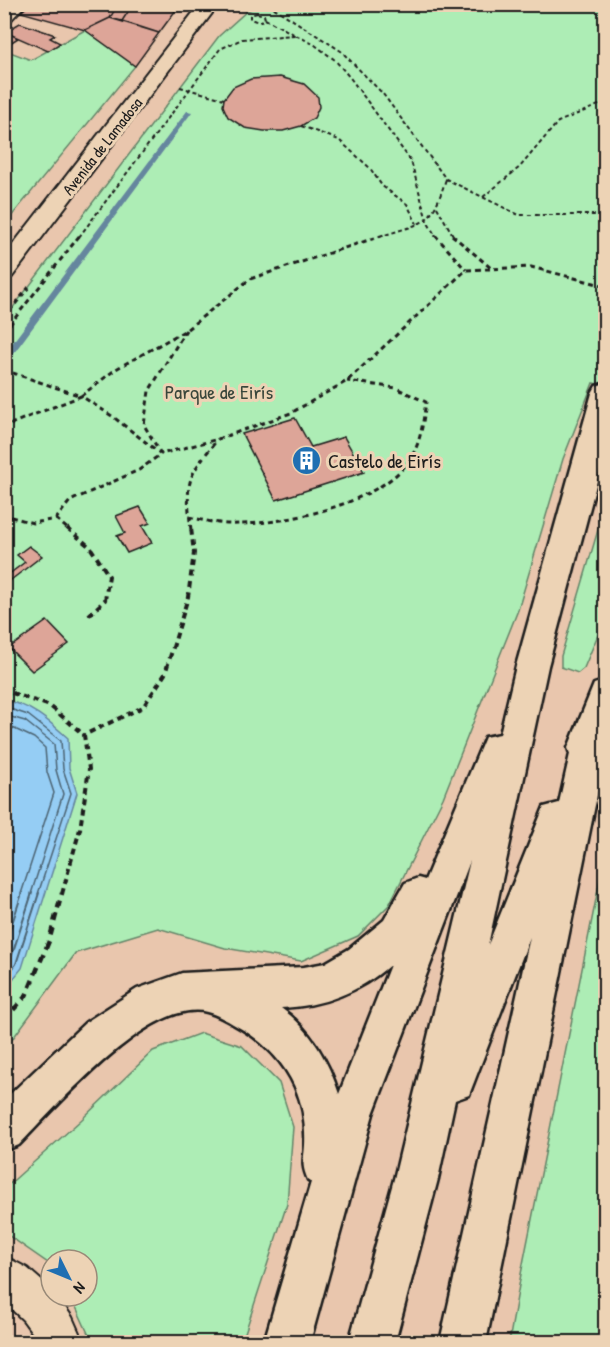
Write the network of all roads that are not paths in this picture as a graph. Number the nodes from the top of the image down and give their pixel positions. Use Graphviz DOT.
graph roads {
  1 [pos="17,4"];
  2 [pos="221,4"];
  3 [pos="205,12"];
  4 [pos="4,17"];
  5 [pos="4,272"];
  6 [pos="606,393"];
  7 [pos="532,666"];
  8 [pos="599,711"];
  9 [pos="487,772"];
  10 [pos="208,992"];
  11 [pos="4,1130"];
  12 [pos="416,1179"];
  13 [pos="4,1276"];
  14 [pos="62,1342"];
  15 [pos="275,1342"];
  16 [pos="287,1342"];
  17 [pos="372,1342"];
  18 [pos="463,1342"];
  1 -- 4 [label="street"];
  2 -- 3 [label="street, Avenida de Lamadosa"];
  3 -- 5 [label="street, Avenida de Lamadosa"];
  6 -- 7 [label="main road"];
  7 -- 9 [label="main road"];
  7 -- 12 [label="main road"];
  8 -- 12 [label="main road"];
  8 -- 18 [label="main road"];
  9 -- 10 [label="main road"];
  9 -- 16 [label="main road"];
  10 -- 11 [label="main road"];
  10 -- 15 [label="main road"];
  12 -- 17 [label="main road"];
  13 -- 14 [label="street"];
}
